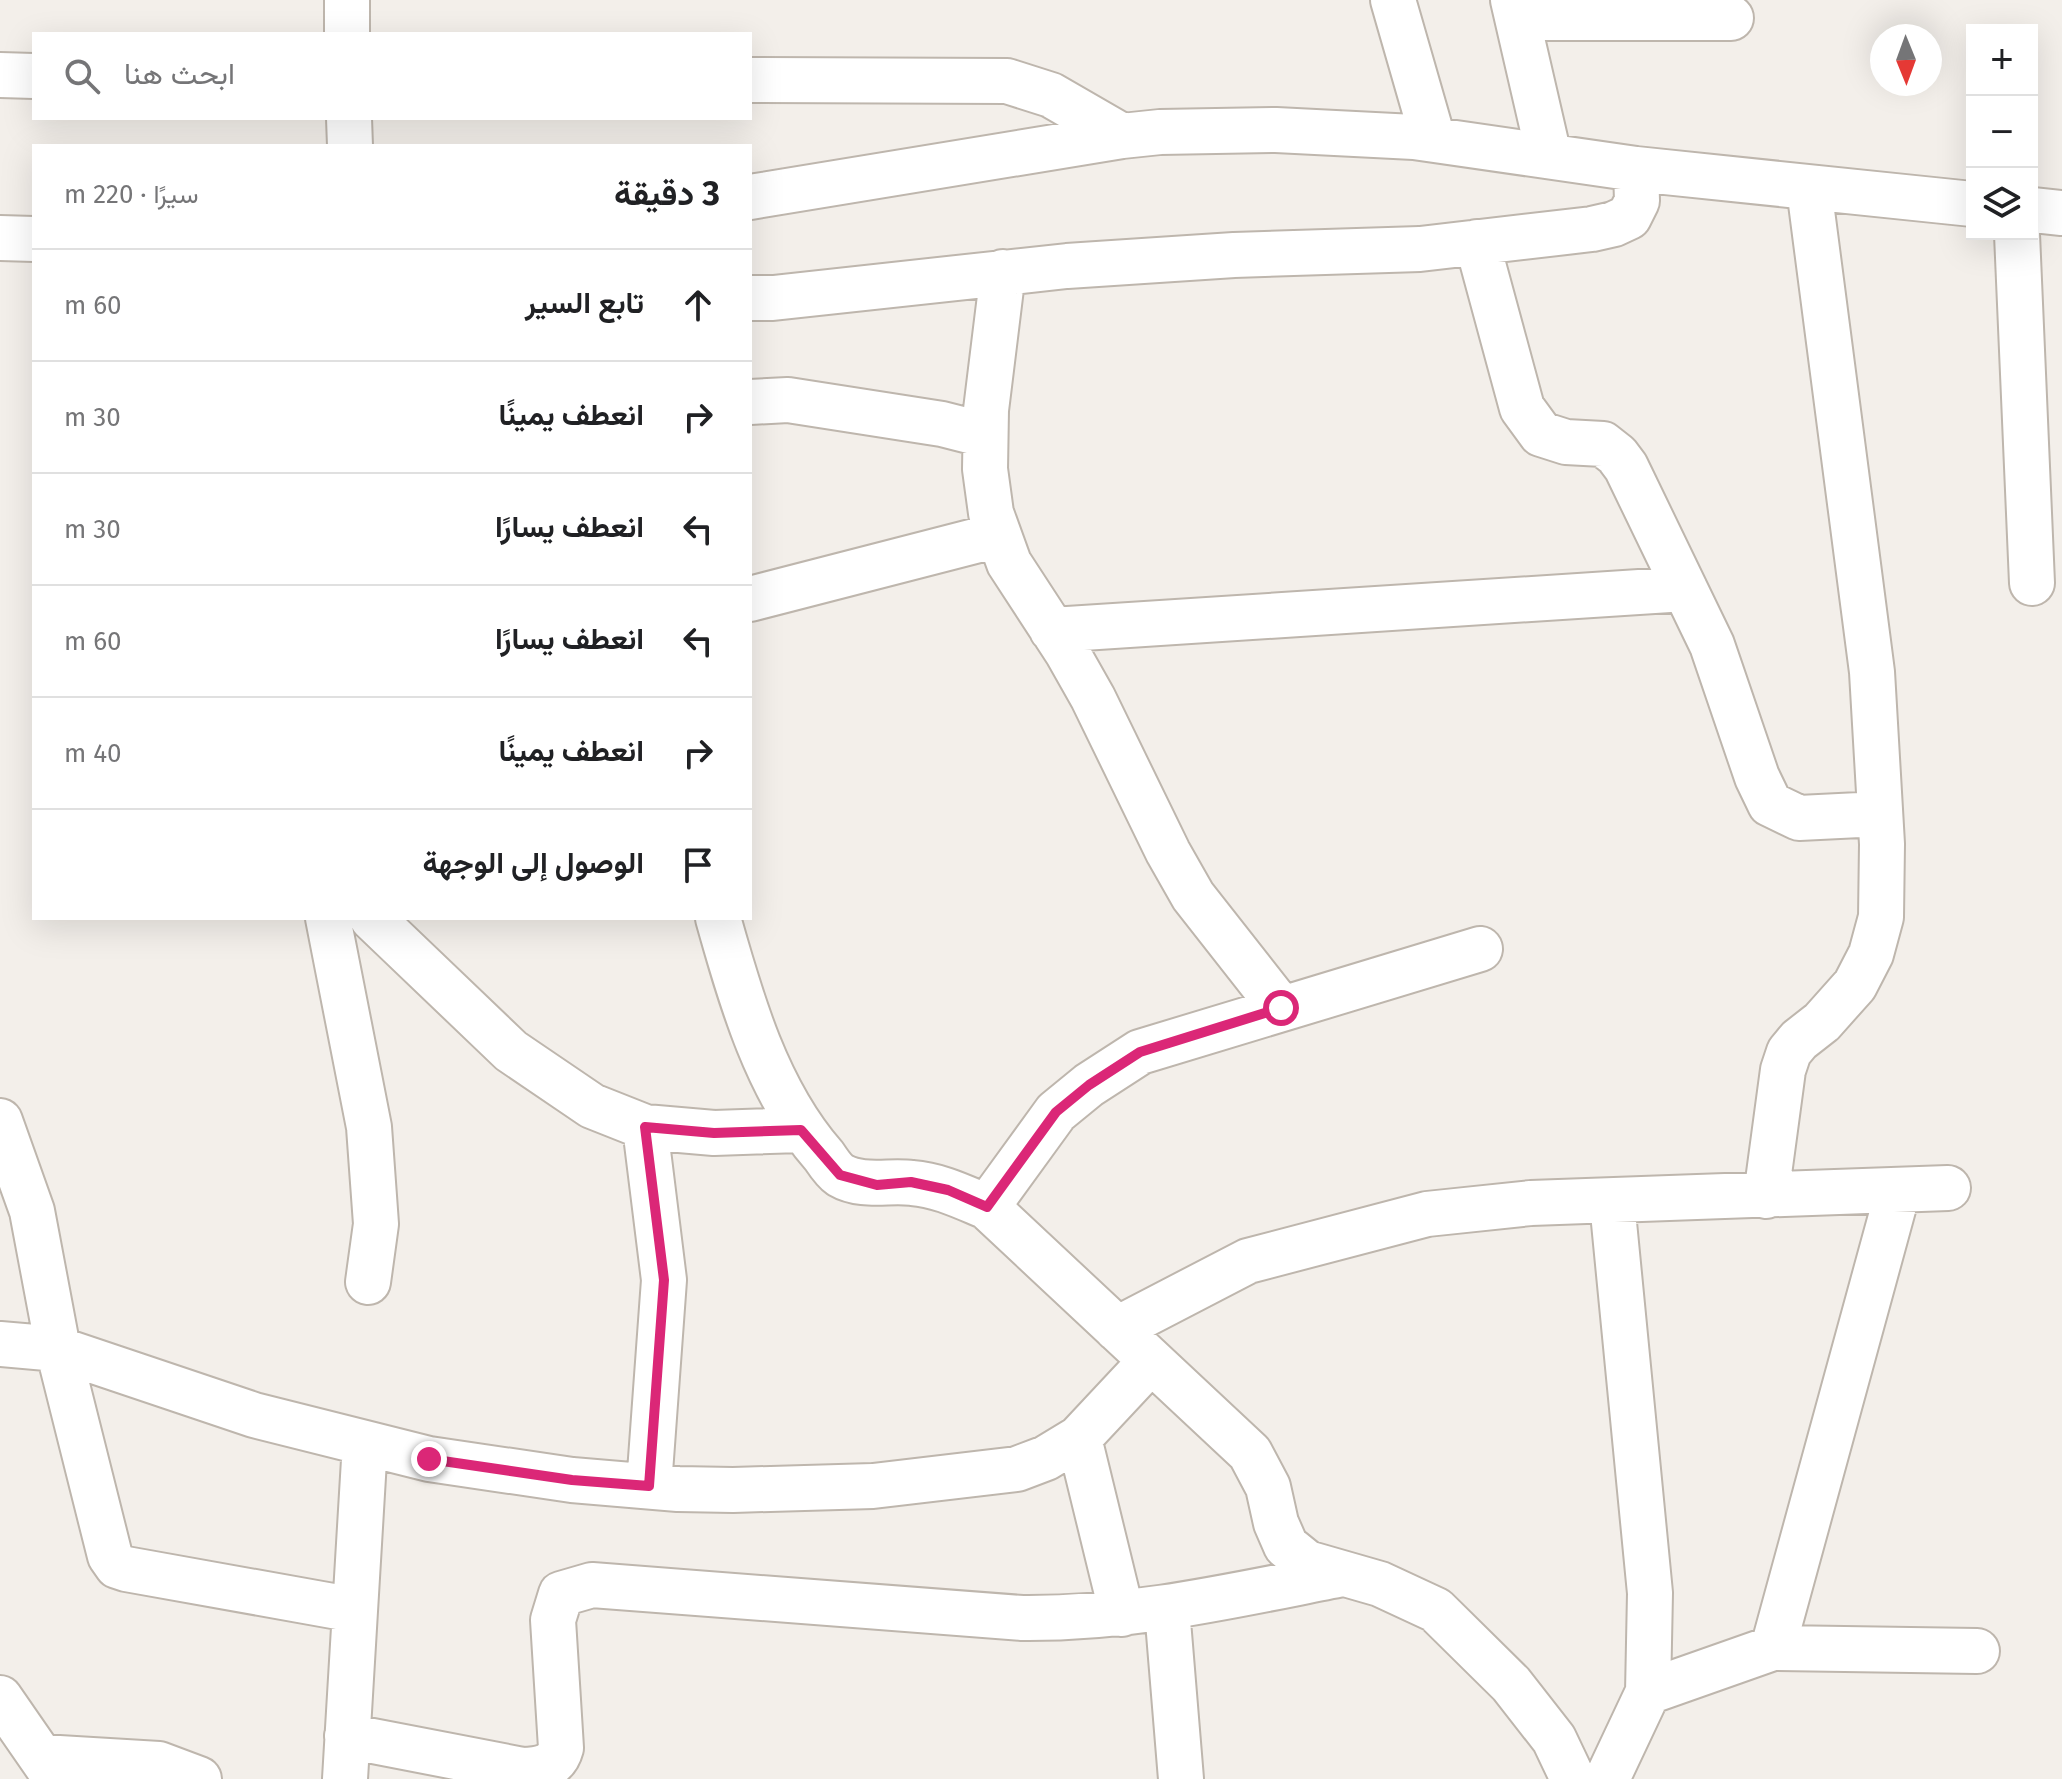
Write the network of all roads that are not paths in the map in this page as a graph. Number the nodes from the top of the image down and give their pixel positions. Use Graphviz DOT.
graph roads {
  1 [pos="347,0"];
  2 [pos="1393,0"];
  3 [pos="1516,9"];
  4 [pos="1731,18"];
  5 [pos="347,32"];
  6 [pos="0,75"];
  7 [pos="32,76"];
  8 [pos="752,80"];
  9 [pos="349,120"];
  10 [pos="1122,136"];
  11 [pos="1433,139"];
  12 [pos="350,144"];
  13 [pos="1549,156"];
  14 [pos="1636,169"];
  15 [pos="1809,188"];
  16 [pos="752,197"];
  17 [pos="1966,203"];
  18 [pos="2038,211"];
  19 [pos="2062,213"];
  20 [pos="0,238"];
  21 [pos="32,239"];
  22 [pos="2017,240"];
  23 [pos="1477,242"];
  24 [pos="1003,272"];
  25 [pos="752,298"];
  26 [pos="752,402"];
  27 [pos="985,435"];
  28 [pos="998,535"];
  29 [pos="2032,583"];
  30 [pos="1685,589"];
  31 [pos="752,598"];
  32 [pos="1052,630"];
  33 [pos="1880,814"];
  34 [pos="328,920"];
  35 [pos="374,920"];
  36 [pos="719,920"];
  37 [pos="1480,949"];
  38 [pos="1281,1008"];
  39 [pos="0,1121"];
  40 [pos="645,1127"];
  41 [pos="801,1130"];
  42 [pos="1948,1188"];
  43 [pos="1898,1191"];
  44 [pos="1766,1196"];
  45 [pos="1612,1202"];
  46 [pos="987,1207"];
  47 [pos="368,1282"];
  48 [pos="1117,1329"];
  49 [pos="0,1344"];
  50 [pos="58,1349"];
  51 [pos="1151,1361"];
  52 [pos="1079,1438"];
  53 [pos="365,1443"];
  54 [pos="649,1486"];
  55 [pos="1346,1573"];
  56 [pos="1167,1609"];
  57 [pos="355,1610"];
  58 [pos="1122,1614"];
  59 [pos="1773,1648"];
  60 [pos="1977,1651"];
  61 [pos="1648,1692"];
  62 [pos="0,1698"];
  63 [pos="347,1736"];
  64 [pos="49,1768"];
  65 [pos="199,1779"];
  66 [pos="345,1779"];
  67 [pos="1181,1779"];
  68 [pos="1573,1779"];
  69 [pos="1607,1779"];
  1 -- 5 [label="street"];
  2 -- 11 [label="street"];
  3 -- 4 [label="street"];
  3 -- 13 [label="street"];
  6 -- 7 [label="street"];
  8 -- 10 [label="street"];
  9 -- 12 [label="street"];
  10 -- 11 [label="street"];
  10 -- 16 [label="street"];
  11 -- 13 [label="street"];
  13 -- 14 [label="street"];
  14 -- 15 [label="street"];
  14 -- 23 [label="street"];
  15 -- 17 [label="street"];
  15 -- 33 [label="street"];
  18 -- 19 [label="street"];
  20 -- 21 [label="street"];
  22 -- 29 [label="street"];
  23 -- 24 [label="street"];
  23 -- 30 [label="street"];
  24 -- 25 [label="street"];
  24 -- 27 [label="street"];
  26 -- 27 [label="street"];
  27 -- 28 [label="street"];
  28 -- 31 [label="street"];
  28 -- 32 [label="street"];
  30 -- 32 [label="street"];
  30 -- 33 [label="street"];
  32 -- 38 [label="street"];
  33 -- 44 [label="street"];
  34 -- 47 [label="street"];
  35 -- 40 [label="street"];
  36 -- 41 [label="street"];
  37 -- 38 [label="street"];
  38 -- 46 [label="street"];
  39 -- 50 [label="street"];
  40 -- 41 [label="street"];
  40 -- 54 [label="street"];
  41 -- 46 [label="street"];
  42 -- 43 [label="street"];
  43 -- 44 [label="street"];
  43 -- 59 [label="street"];
  44 -- 45 [label="street"];
  45 -- 48 [label="street"];
  45 -- 61 [label="street"];
  46 -- 48 [label="street"];
  48 -- 51 [label="street"];
  49 -- 50 [label="street"];
  50 -- 53 [label="street"];
  50 -- 57 [label="street"];
  51 -- 52 [label="street"];
  51 -- 55 [label="street"];
  52 -- 54 [label="street"];
  52 -- 58 [label="street"];
  53 -- 54 [label="street"];
  53 -- 57 [label="street"];
  55 -- 56 [label="street"];
  55 -- 68 [label="street"];
  56 -- 58 [label="street"];
  56 -- 67 [label="street"];
  57 -- 63 [label="street"];
  58 -- 63 [label="street"];
  59 -- 60 [label="street"];
  59 -- 61 [label="street"];
  61 -- 69 [label="street"];
  62 -- 64 [label="street"];
  63 -- 66 [label="street"];
  64 -- 65 [label="street"];
}
